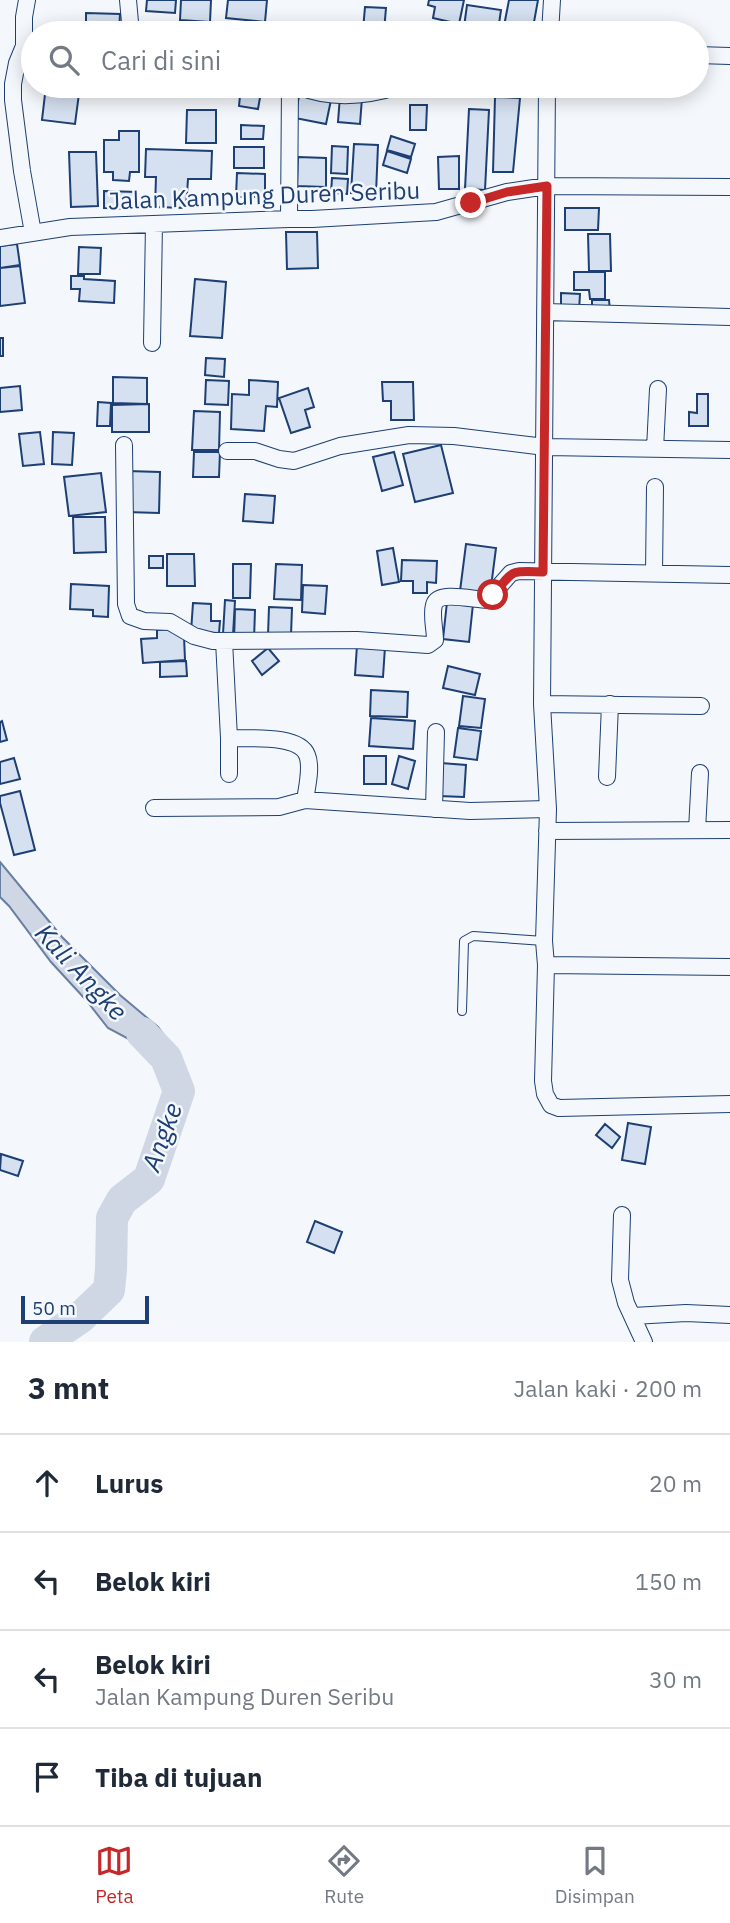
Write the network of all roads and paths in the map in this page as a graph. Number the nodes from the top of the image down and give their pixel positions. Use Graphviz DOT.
graph roads {
  1 [pos="27,0"];
  2 [pos="128,0"];
  3 [pos="552,0"];
  4 [pos="24,21"];
  5 [pos="130,21"];
  6 [pos="551,21"];
  7 [pos="21,53"];
  8 [pos="709,55"];
  9 [pos="730,56"];
  10 [pos="290,98"];
  11 [pos="547,98"];
  12 [pos="547,186"];
  13 [pos="730,187"];
  14 [pos="289,219"];
  15 [pos="154,223"];
  16 [pos="33,233"];
  17 [pos="0,238"];
  18 [pos="545,312"];
  19 [pos="730,317"];
  20 [pos="152,343"];
  21 [pos="658,390"];
  22 [pos="124,445"];
  23 [pos="545,447"];
  24 [pos="655,449"];
  25 [pos="730,450"];
  26 [pos="227,451"];
  27 [pos="655,487"];
  28 [pos="543,572"];
  29 [pos="654,574"];
  30 [pos="730,575"];
  31 [pos="224,641"];
  32 [pos="542,704"];
  33 [pos="610,704"];
  34 [pos="701,706"];
  35 [pos="436,732"];
  36 [pos="229,738"];
  37 [pos="700,773"];
  38 [pos="229,774"];
  39 [pos="607,777"];
  40 [pos="305,800"];
  41 [pos="154,808"];
  42 [pos="548,808"];
  43 [pos="434,809"];
  44 [pos="697,830"];
  45 [pos="730,830"];
  46 [pos="547,831"];
  47 [pos="544,941"];
  48 [pos="546,965"];
  49 [pos="730,967"];
  50 [pos="462,1011"];
  51 [pos="730,1104"];
  52 [pos="622,1215"];
  53 [pos="730,1315"];
  54 [pos="633,1316"];
  55 [pos="644,1342"];
  1 -- 4 [label="street"];
  2 -- 5 [label="street"];
  3 -- 6 [label="street"];
  7 -- 16 [label="street"];
  8 -- 9 [label="street"];
  10 -- 14 [label="street"];
  11 -- 12 [label="street"];
  12 -- 13 [label="street, Jalan Kampung Duren Seribu"];
  12 -- 14 [label="street, Jalan Kampung Duren Seribu"];
  12 -- 18 [label="street"];
  14 -- 15 [label="street, Jalan Kampung Duren Seribu"];
  15 -- 16 [label="street, Jalan Kampung Duren Seribu"];
  15 -- 20 [label="street"];
  16 -- 17 [label="street, Jalan Kampung Duren Seribu"];
  18 -- 19 [label="street"];
  18 -- 23 [label="street"];
  21 -- 24 [label="street"];
  22 -- 31 [label="street"];
  23 -- 24 [label="street"];
  23 -- 26 [label="street"];
  23 -- 28 [label="street"];
  24 -- 25 [label="street"];
  27 -- 29 [label="street"];
  28 -- 29 [label="street"];
  28 -- 31 [label="street"];
  28 -- 32 [label="street"];
  29 -- 30 [label="street"];
  31 -- 36 [label="street"];
  32 -- 33 [label="street"];
  32 -- 42 [label="street"];
  33 -- 34 [label="street"];
  33 -- 39 [label="street"];
  35 -- 43 [label="street"];
  36 -- 38 [label="street"];
  36 -- 40 [label="street"];
  37 -- 44 [label="street"];
  40 -- 41 [label="street"];
  40 -- 43 [label="street"];
  42 -- 43 [label="street"];
  42 -- 46 [label="street"];
  44 -- 45 [label="street"];
  44 -- 46 [label="street"];
  46 -- 47 [label="street"];
  47 -- 48 [label="street"];
  47 -- 50 [label="lane"];
  48 -- 49 [label="street"];
  48 -- 51 [label="street"];
  52 -- 54 [label="street"];
  53 -- 54 [label="street"];
  54 -- 55 [label="street"];
}
